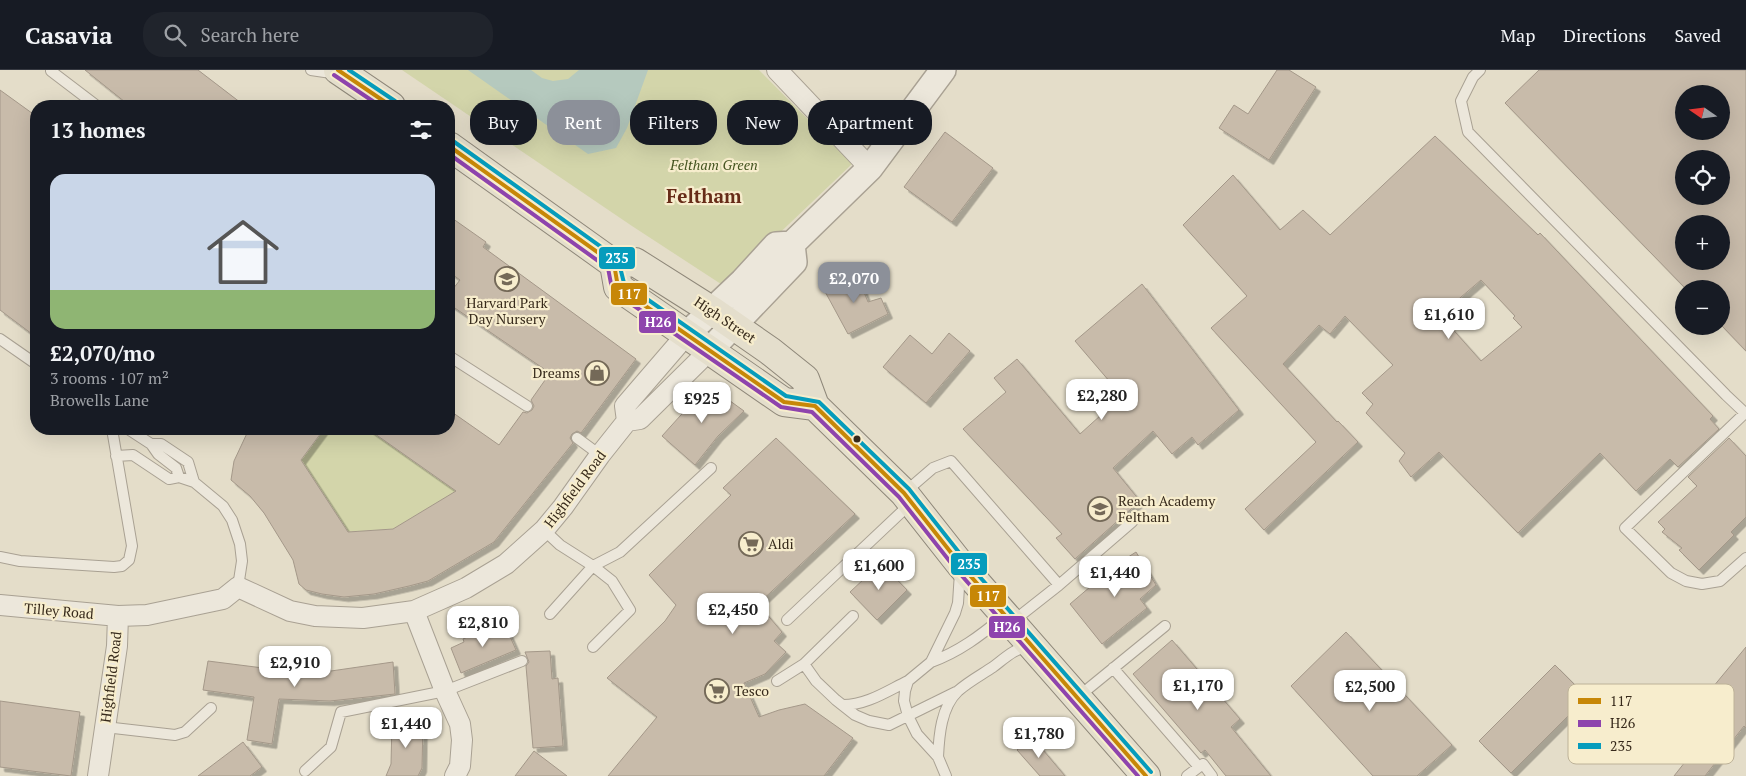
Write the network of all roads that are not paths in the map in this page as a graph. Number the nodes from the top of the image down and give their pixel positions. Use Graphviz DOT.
graph roads {
  1 [pos="311,70"];
  2 [pos="777,70"];
  3 [pos="943,70"];
  4 [pos="1480,70"];
  5 [pos="51,71"];
  6 [pos="342,73"];
  7 [pos="89,100"];
  8 [pos="382,100"];
  9 [pos="455,150"];
  10 [pos="870,168"];
  11 [pos="792,244"];
  12 [pos="614,264"];
  13 [pos="711,310"];
  14 [pos="734,326"];
  15 [pos="687,334"];
  16 [pos="0,339"];
  17 [pos="710,350"];
  18 [pos="30,360"];
  19 [pos="455,360"];
  20 [pos="527,406"];
  21 [pos="815,406"];
  22 [pos="1746,413"];
  23 [pos="627,421"];
  24 [pos="113,435"];
  25 [pos="137,435"];
  26 [pos="577,438"];
  27 [pos="151,444"];
  28 [pos="116,456"];
  29 [pos="600,456"];
  30 [pos="711,468"];
  31 [pos="179,477"];
  32 [pos="194,482"];
  33 [pos="908,498"];
  34 [pos="1132,522"];
  35 [pos="544,530"];
  36 [pos="0,557"];
  37 [pos="1746,558"];
  38 [pos="960,564"];
  39 [pos="593,566"];
  40 [pos="1059,585"];
  41 [pos="238,587"];
  42 [pos="0,605"];
  43 [pos="414,611"];
  44 [pos="550,614"];
  45 [pos="118,616"];
  46 [pos="853,616"];
  47 [pos="1008,619"];
  48 [pos="787,620"];
  49 [pos="1165,626"];
  50 [pos="1033,645"];
  51 [pos="593,647"];
  52 [pos="522,661"];
  53 [pos="930,662"];
  54 [pos="804,664"];
  55 [pos="1113,668"];
  56 [pos="908,681"];
  57 [pos="777,682"];
  58 [pos="445,691"];
  59 [pos="956,692"];
  60 [pos="1078,698"];
  61 [pos="843,705"];
  62 [pos="211,708"];
  63 [pos="908,716"];
  64 [pos="105,727"];
  65 [pos="938,757"];
  66 [pos="1199,767"];
  67 [pos="305,772"];
  68 [pos="98,776"];
  69 [pos="455,776"];
  70 [pos="946,776"];
  71 [pos="1146,776"];
  72 [pos="1187,776"];
  73 [pos="1212,776"];
  1 -- 6 [label="lane"];
  2 -- 10 [label="street"];
  3 -- 10 [label="street"];
  4 -- 22 [label="lane"];
  5 -- 7 [label="lane"];
  6 -- 8 [label="main road"];
  9 -- 12 [label="main road"];
  10 -- 11 [label="street"];
  11 -- 13 [label="street"];
  11 -- 14 [label="street"];
  12 -- 13 [label="main road, High Street"];
  12 -- 15 [label="main road"];
  13 -- 14 [label="main road, High Street"];
  13 -- 15 [label="street"];
  14 -- 17 [label="street"];
  14 -- 21 [label="main road, High Street"];
  15 -- 17 [label="main road"];
  15 -- 23 [label="street, Highfield Road"];
  16 -- 18 [label="lane"];
  17 -- 21 [label="main road"];
  17 -- 23 [label="street, Highfield Road"];
  19 -- 20 [label="lane"];
  21 -- 33 [label="main road, High Street"];
  22 -- 37 [label="lane"];
  23 -- 29 [label="street, Highfield Road"];
  24 -- 28 [label="lane"];
  25 -- 27 [label="lane"];
  26 -- 29 [label="lane"];
  27 -- 31 [label="lane"];
  27 -- 32 [label="lane"];
  28 -- 31 [label="lane"];
  28 -- 36 [label="lane"];
  29 -- 35 [label="street, Highfield Road"];
  30 -- 39 [label="lane"];
  31 -- 32 [label="lane"];
  32 -- 41 [label="lane"];
  33 -- 38 [label="main road, High Street"];
  33 -- 40 [label="lane"];
  33 -- 48 [label="lane"];
  34 -- 40 [label="lane"];
  35 -- 39 [label="lane"];
  35 -- 43 [label="street, Highfield Road"];
  38 -- 47 [label="main road, High Street"];
  38 -- 53 [label="lane"];
  39 -- 44 [label="lane"];
  39 -- 51 [label="lane"];
  40 -- 47 [label="lane"];
  41 -- 43 [label="street, Highfield Road"];
  41 -- 45 [label="street, Highfield Road"];
  42 -- 45 [label="street, Tilley Road"];
  43 -- 58 [label="street"];
  45 -- 64 [label="street, Highfield Road"];
  46 -- 54 [label="lane"];
  47 -- 50 [label="main road, High Street"];
  47 -- 53 [label="lane"];
  49 -- 55 [label="lane"];
  50 -- 59 [label="lane"];
  50 -- 60 [label="main road, High Street"];
  52 -- 58 [label="lane"];
  53 -- 56 [label="lane"];
  54 -- 57 [label="lane"];
  54 -- 61 [label="lane"];
  55 -- 60 [label="lane"];
  55 -- 66 [label="lane"];
  56 -- 61 [label="lane"];
  56 -- 63 [label="lane"];
  58 -- 67 [label="lane"];
  58 -- 69 [label="street"];
  59 -- 63 [label="lane"];
  59 -- 65 [label="lane"];
  60 -- 71 [label="main road, High Street"];
  61 -- 63 [label="lane"];
  62 -- 64 [label="lane"];
  63 -- 65 [label="lane"];
  64 -- 68 [label="street, Highfield Road"];
  65 -- 70 [label="lane"];
  66 -- 72 [label="lane"];
  66 -- 73 [label="lane"];
}
